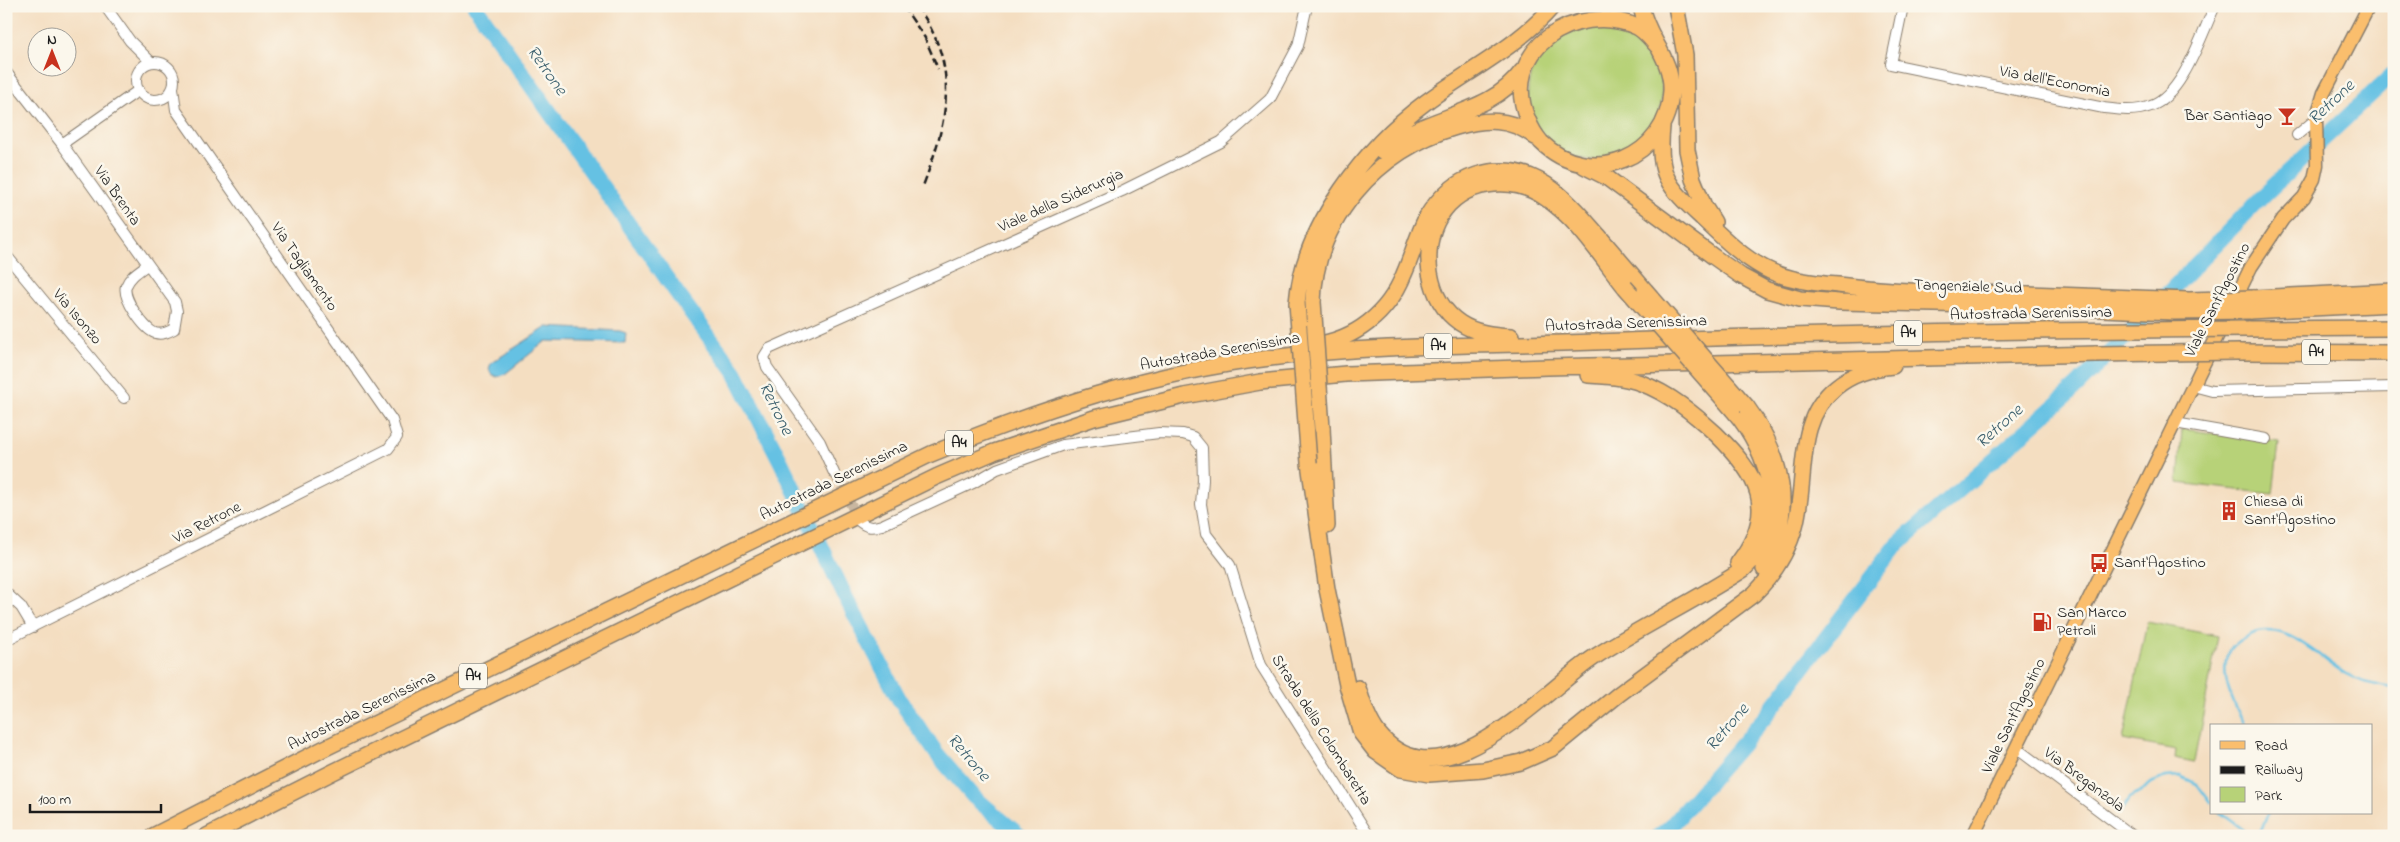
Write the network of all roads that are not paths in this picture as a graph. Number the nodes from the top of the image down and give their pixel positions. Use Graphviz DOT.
graph roads {
  1 [pos="105,6"];
  2 [pos="1307,6"];
  3 [pos="1553,6"];
  4 [pos="1641,6"];
  5 [pos="1676,6"];
  6 [pos="1903,6"];
  7 [pos="2215,6"];
  8 [pos="2369,6"];
  9 [pos="1587,11"];
  10 [pos="130,41"];
  11 [pos="1659,48"];
  12 [pos="151,62"];
  13 [pos="141,68"];
  14 [pos="1523,71"];
  15 [pos="6,72"];
  16 [pos="173,88"];
  17 [pos="139,90"];
  18 [pos="148,98"];
  19 [pos="176,110"];
  20 [pos="2316,119"];
  21 [pos="1663,125"];
  22 [pos="2297,134"];
  23 [pos="1540,140"];
  24 [pos="62,144"];
  25 [pos="1581,164"];
  26 [pos="1351,179"];
  27 [pos="1726,240"];
  28 [pos="6,255"];
  29 [pos="148,265"];
  30 [pos="2394,291"];
  31 [pos="2029,300"];
  32 [pos="2251,304"];
  33 [pos="2394,304"];
  34 [pos="2394,328"];
  35 [pos="1785,336"];
  36 [pos="2394,352"];
  37 [pos="2096,354"];
  38 [pos="1364,374"];
  39 [pos="2193,386"];
  40 [pos="2394,386"];
  41 [pos="1098,392"];
  42 [pos="124,398"];
  43 [pos="1740,409"];
  44 [pos="2175,422"];
  45 [pos="2266,439"];
  46 [pos="393,444"];
  47 [pos="834,473"];
  48 [pos="859,521"];
  49 [pos="6,593"];
  50 [pos="1699,596"];
  51 [pos="1738,607"];
  52 [pos="33,627"];
  53 [pos="6,640"];
  54 [pos="2016,748"];
  55 [pos="153,836"];
  56 [pos="208,836"];
  57 [pos="1369,836"];
  58 [pos="1973,836"];
  59 [pos="2134,836"];
  1 -- 10 [label="street, Via Tagliamento"];
  2 -- 47 [label="street, Viale della Siderurgia"];
  3 -- 26 [label="highway"];
  4 -- 11 [label="highway"];
  5 -- 27 [label="highway"];
  6 -- 7 [label="street, Via dell'Economia"];
  8 -- 20 [label="main road, Viale Sant'Agostino"];
  9 -- 11 [label="highway"];
  9 -- 14 [label="highway"];
  10 -- 12 [label="street, Via Tagliamento"];
  10 -- 13 [label="street, Via Tagliamento"];
  11 -- 21 [label="highway"];
  12 -- 13 [label="street"];
  12 -- 16 [label="street, Via Tagliamento"];
  13 -- 17 [label="street, Via Tagliamento"];
  14 -- 23 [label="highway"];
  14 -- 26 [label="highway"];
  15 -- 24 [label="street, Via Brenta"];
  16 -- 18 [label="street"];
  16 -- 19 [label="street, Via Tagliamento"];
  17 -- 18 [label="street"];
  17 -- 24 [label="street"];
  18 -- 19 [label="street"];
  19 -- 46 [label="street, Via Tagliamento"];
  20 -- 22 [label="street"];
  20 -- 39 [label="main road, Viale Sant'Agostino"];
  21 -- 25 [label="highway"];
  21 -- 27 [label="highway, Tangenziale Sud"];
  23 -- 25 [label="highway"];
  23 -- 50 [label="highway, bridge"];
  24 -- 29 [label="street, Via Brenta"];
  25 -- 31 [label="highway, Tangenziale Sud"];
  26 -- 51 [label="highway, bridge"];
  27 -- 31 [label="highway, Tangenziale Sud"];
  28 -- 42 [label="street, Via Isonzo"];
  29 -- 29 [label="street, Via Brenta"];
  30 -- 32 [label="highway, Tangenziale Sud"];
  31 -- 32 [label="highway, Tangenziale Sud, bridge"];
  32 -- 33 [label="highway, Tangenziale Sud"];
  34 -- 35 [label="highway, Autostrada Serenissima / A4, bridge"];
  35 -- 41 [label="highway, Autostrada Serenissima / A4"];
  35 -- 43 [label="highway, bridge"];
  36 -- 37 [label="highway, A4, bridge"];
  37 -- 38 [label="highway, A4"];
  37 -- 51 [label="highway"];
  38 -- 50 [label="highway"];
  38 -- 56 [label="highway, A4"];
  39 -- 40 [label="street"];
  39 -- 44 [label="main road, Viale Sant'Agostino"];
  41 -- 43 [label="highway, bridge"];
  41 -- 55 [label="highway, Autostrada Serenissima / A4"];
  43 -- 50 [label="highway"];
  43 -- 51 [label="highway"];
  44 -- 45 [label="street"];
  44 -- 54 [label="main road, Viale Sant'Agostino"];
  46 -- 52 [label="street, Via Retrone"];
  48 -- 57 [label="street, Strada della Colombaretta"];
  49 -- 52 [label="street"];
  52 -- 53 [label="street, Via Retrone"];
  54 -- 58 [label="main road, Viale Sant'Agostino"];
  54 -- 59 [label="street, Via Breganzola"];
}
